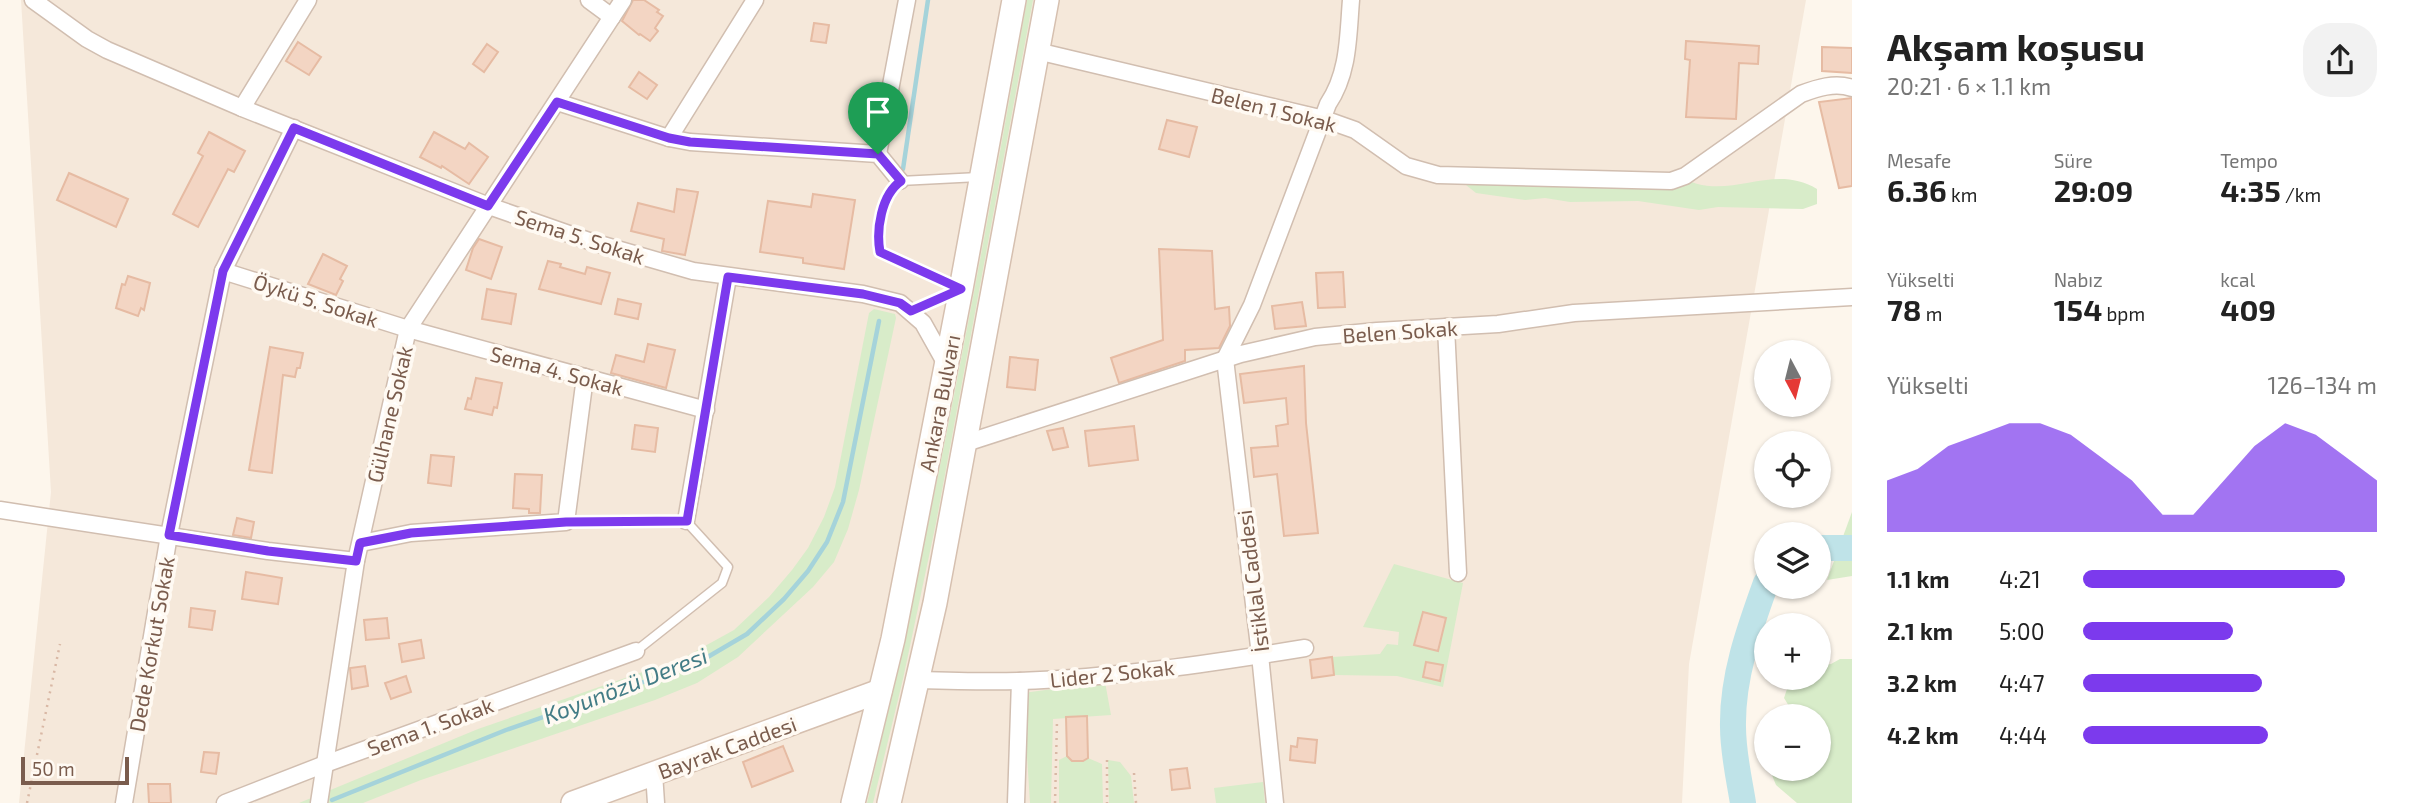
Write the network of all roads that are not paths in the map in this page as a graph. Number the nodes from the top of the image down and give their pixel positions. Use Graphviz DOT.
graph roads {
  1 [pos="33,0"];
  2 [pos="308,0"];
  3 [pos="589,0"];
  4 [pos="623,0"];
  5 [pos="755,0"];
  6 [pos="907,0"];
  7 [pos="1014,0"];
  8 [pos="1047,0"];
  9 [pos="1351,0"];
  10 [pos="612,17"];
  11 [pos="1037,51"];
  12 [pos="1852,88"];
  13 [pos="557,102"];
  14 [pos="242,107"];
  15 [pos="1324,119"];
  16 [pos="294,128"];
  17 [pos="669,138"];
  18 [pos="878,154"];
  19 [pos="982,177"];
  20 [pos="901,181"];
  21 [pos="488,206"];
  22 [pos="223,271"];
  23 [pos="728,277"];
  24 [pos="961,289"];
  25 [pos="1852,297"];
  26 [pos="911,311"];
  27 [pos="1446,327"];
  28 [pos="408,329"];
  29 [pos="1225,359"];
  30 [pos="946,363"];
  31 [pos="585,377"];
  32 [pos="706,410"];
  33 [pos="963,444"];
  34 [pos="0,510"];
  35 [pos="687,521"];
  36 [pos="566,522"];
  37 [pos="169,535"];
  38 [pos="360,543"];
  39 [pos="356,561"];
  40 [pos="1458,573"];
  41 [pos="1305,648"];
  42 [pos="636,651"];
  43 [pos="1261,655"];
  44 [pos="917,680"];
  45 [pos="1020,681"];
  46 [pos="880,691"];
  47 [pos="325,764"];
  48 [pos="654,773"];
  49 [pos="124,803"];
  50 [pos="225,803"];
  51 [pos="319,803"];
  52 [pos="573,803"];
  53 [pos="656,803"];
  54 [pos="853,803"];
  55 [pos="889,803"];
  56 [pos="1016,803"];
  57 [pos="1275,803"];
  1 -- 14 [label="street, Sema 5. Sokak"];
  2 -- 14 [label="street"];
  3 -- 10 [label="street"];
  4 -- 10 [label="street, Gülhane Sokak"];
  5 -- 17 [label="street"];
  6 -- 18 [label="street"];
  7 -- 19 [label="main road, Ankara Bulvarı"];
  8 -- 11 [label="main road, Ankara Bulvarı"];
  9 -- 15 [label="street"];
  10 -- 13 [label="street, Gülhane Sokak"];
  11 -- 15 [label="street, Belen 1 Sokak"];
  11 -- 33 [label="main road, Ankara Bulvarı"];
  12 -- 15 [label="street, Belen 1 Sokak"];
  13 -- 17 [label="street"];
  13 -- 21 [label="street, Gülhane Sokak"];
  14 -- 16 [label="street, Sema 5. Sokak"];
  15 -- 29 [label="street"];
  16 -- 21 [label="street, Sema 5. Sokak"];
  16 -- 22 [label="street, Dede Korkut Sokak"];
  17 -- 18 [label="street"];
  18 -- 20 [label="street"];
  19 -- 20 [label="lane"];
  19 -- 24 [label="main road, Ankara Bulvarı"];
  20 -- 24 [label="lane"];
  21 -- 23 [label="street, Sema 5. Sokak"];
  21 -- 28 [label="street, Gülhane Sokak"];
  22 -- 28 [label="street, Öykü 5. Sokak"];
  22 -- 37 [label="street, Dede Korkut Sokak"];
  23 -- 26 [label="street, Sema 5. Sokak"];
  23 -- 32 [label="street"];
  24 -- 26 [label="lane"];
  24 -- 30 [label="main road, Ankara Bulvarı"];
  25 -- 27 [label="street, Belen Sokak"];
  26 -- 30 [label="street"];
  27 -- 29 [label="street, Belen Sokak"];
  27 -- 40 [label="street"];
  28 -- 31 [label="street, Sema 4. Sokak"];
  28 -- 38 [label="street, Gülhane Sokak"];
  29 -- 33 [label="street, Belen Sokak"];
  29 -- 43 [label="street, İstiklal Caddesi"];
  30 -- 46 [label="main road, Ankara Bulvarı"];
  31 -- 32 [label="street, Sema 4. Sokak"];
  31 -- 36 [label="street"];
  32 -- 35 [label="street"];
  33 -- 44 [label="main road, Ankara Bulvarı"];
  34 -- 37 [label="street"];
  35 -- 36 [label="lane"];
  35 -- 42 [label="lane"];
  36 -- 38 [label="street"];
  37 -- 39 [label="street"];
  37 -- 49 [label="street, Dede Korkut Sokak"];
  38 -- 39 [label="street, Gülhane Sokak"];
  39 -- 47 [label="street, Gülhane Sokak"];
  41 -- 43 [label="street, Lider 2 Sokak"];
  42 -- 47 [label="street, Sema 1. Sokak"];
  43 -- 45 [label="street, Lider 2 Sokak"];
  43 -- 57 [label="street, İstiklal Caddesi"];
  44 -- 45 [label="street, Lider 2 Sokak"];
  44 -- 55 [label="main road, Ankara Bulvarı"];
  45 -- 56 [label="street"];
  46 -- 48 [label="main road, Bayrak Caddesi"];
  46 -- 54 [label="main road, Ankara Bulvarı"];
  47 -- 50 [label="street, Sema 1. Sokak"];
  47 -- 51 [label="street, Gülhane Sokak"];
  48 -- 52 [label="main road, Bayrak Caddesi"];
  48 -- 53 [label="street"];
}
